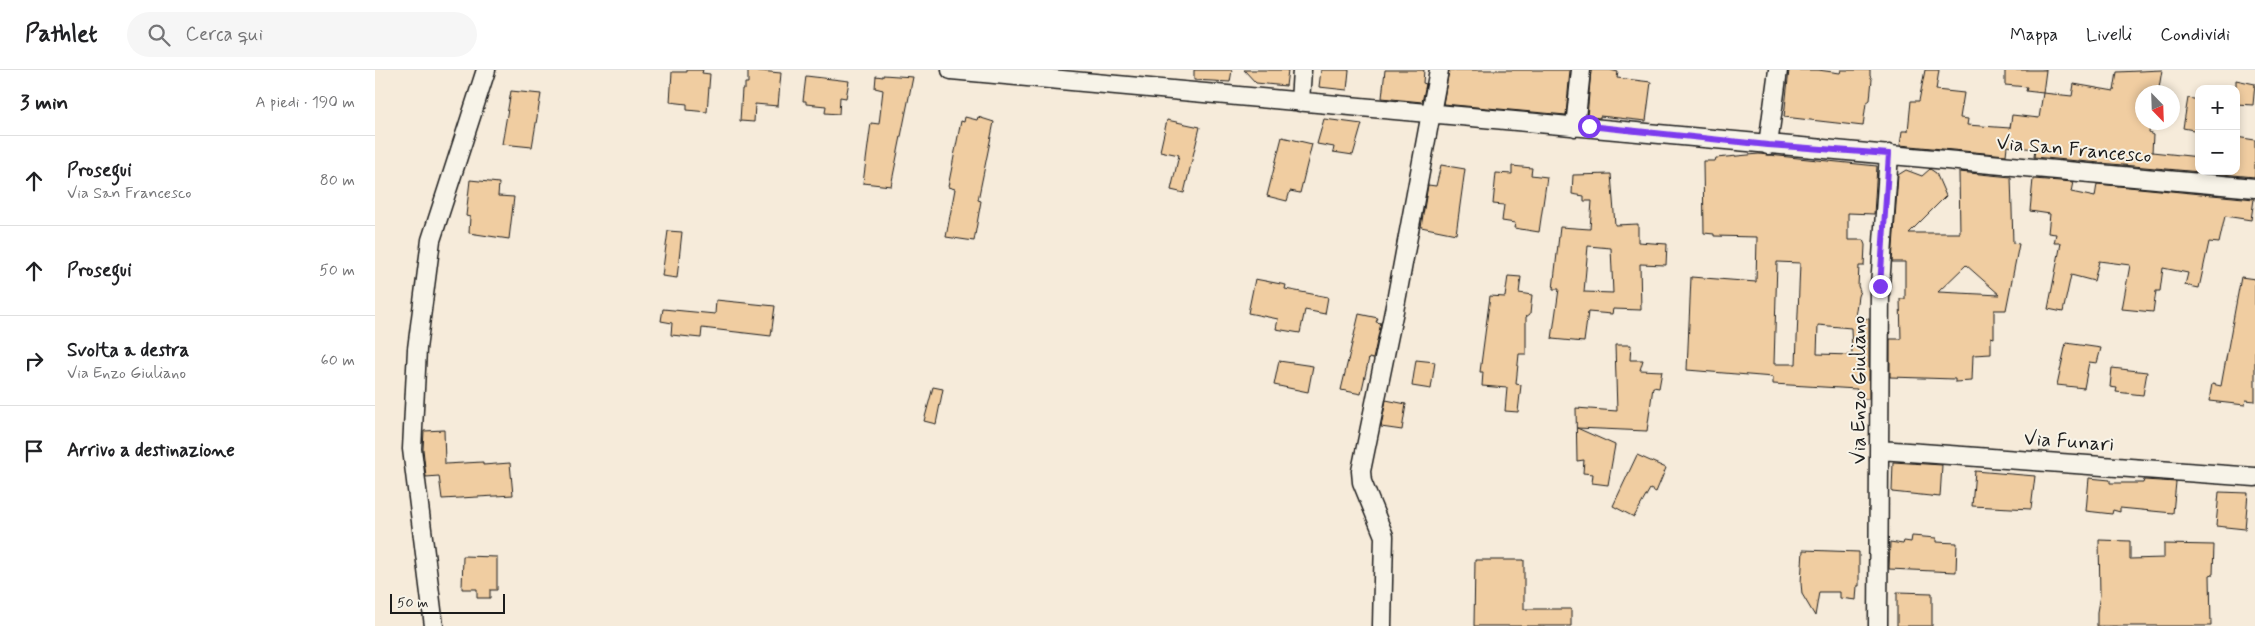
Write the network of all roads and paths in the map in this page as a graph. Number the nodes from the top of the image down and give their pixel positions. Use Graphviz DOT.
graph roads {
  1 [pos="486,70"];
  2 [pos="951,70"];
  3 [pos="1302,70"];
  4 [pos="1439,70"];
  5 [pos="1581,70"];
  6 [pos="1777,70"];
  7 [pos="1299,102"];
  8 [pos="1432,113"];
  9 [pos="1575,126"];
  10 [pos="1768,145"];
  11 [pos="1889,154"];
  12 [pos="2255,188"];
  13 [pos="1880,450"];
  14 [pos="2255,477"];
  15 [pos="434,626"];
  16 [pos="1383,626"];
  17 [pos="1879,626"];
  1 -- 15 [label="street"];
  2 -- 7 [label="street"];
  3 -- 7 [label="street"];
  4 -- 8 [label="street"];
  5 -- 9 [label="street"];
  6 -- 10 [label="street"];
  7 -- 8 [label="street"];
  8 -- 9 [label="street"];
  8 -- 16 [label="street"];
  9 -- 10 [label="street"];
  10 -- 11 [label="street, Via San Francesco"];
  11 -- 12 [label="street, Via San Francesco"];
  11 -- 13 [label="street, Via Enzo Giuliano"];
  13 -- 14 [label="street, Via Funari"];
  13 -- 17 [label="street, Via Enzo Giuliano"];
}
